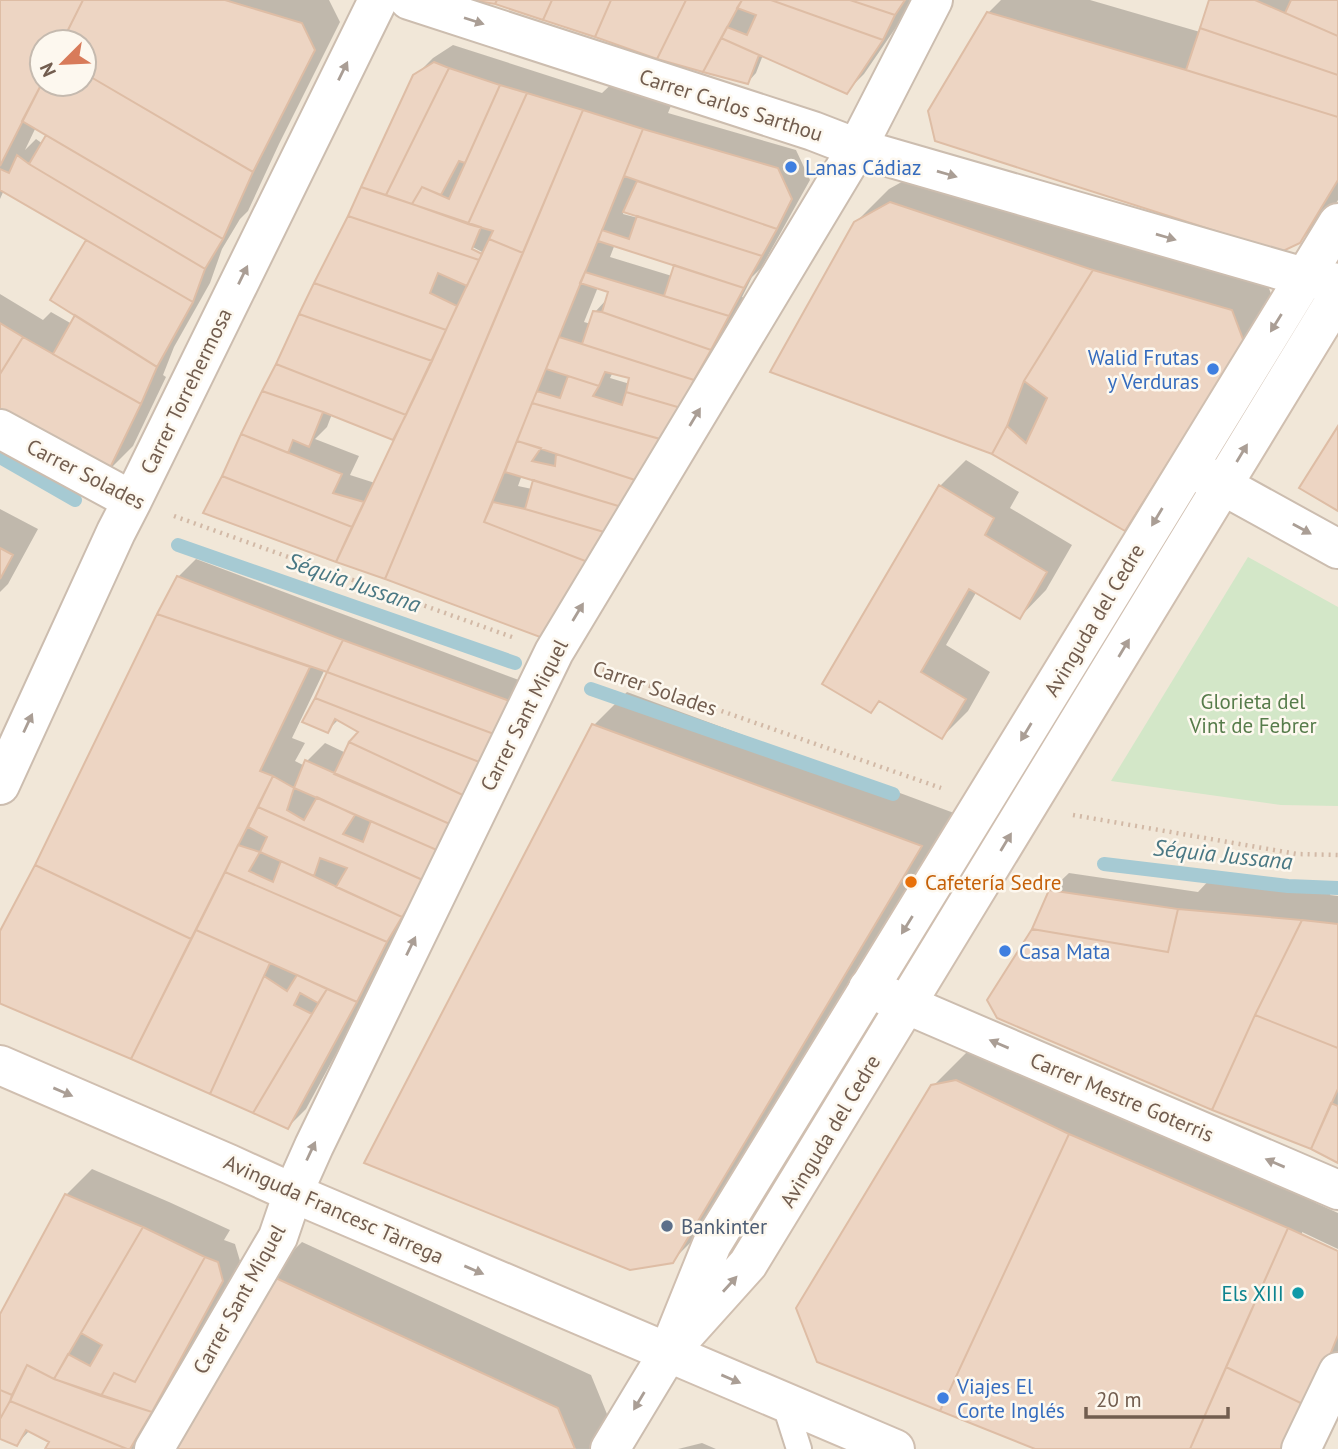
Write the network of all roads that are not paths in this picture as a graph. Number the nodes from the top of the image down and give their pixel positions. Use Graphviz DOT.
graph roads {
  1 [pos="378,0"];
  2 [pos="409,0"];
  3 [pos="933,0"];
  4 [pos="857,148"];
  5 [pos="1338,223"];
  6 [pos="1321,280"];
  7 [pos="1338,296"];
  8 [pos="0,429"];
  9 [pos="1188,467"];
  10 [pos="1223,485"];
  11 [pos="132,501"];
  12 [pos="1338,549"];
  13 [pos="0,785"];
  14 [pos="868,988"];
  15 [pos="907,1005"];
  16 [pos="0,1065"];
  17 [pos="1338,1189"];
  18 [pos="292,1193"];
  19 [pos="668,1353"];
  20 [pos="1338,1372"];
  21 [pos="783,1402"];
  22 [pos="154,1449"];
  23 [pos="611,1449"];
  24 [pos="799,1449"];
  25 [pos="895,1449"];
  26 [pos="1301,1449"];
  11 -- 1 [label="street, Carrer Torrehermosa, one-way"];
  2 -- 4 [label="street, Carrer Carlos Sarthou, one-way"];
  3 -- 4 [label="street, Carrer Sant Miquel"];
  4 -- 6 [label="street, Carrer Carlos Sarthou, one-way"];
  18 -- 4 [label="street, Carrer Sant Miquel, one-way"];
  5 -- 6 [label="street, Avinguda del Cedre"];
  6 -- 9 [label="street, Avinguda del Cedre, one-way"];
  10 -- 7 [label="street, Avinguda del Cedre, one-way"];
  8 -- 11 [label="street, Carrer Solades"];
  9 -- 10 [label="street"];
  9 -- 14 [label="street, Avinguda del Cedre, one-way"];
  10 -- 12 [label="street, one-way"];
  15 -- 10 [label="street, Avinguda del Cedre, one-way"];
  13 -- 11 [label="street, Carrer Torrehermosa, one-way"];
  14 -- 15 [label="street"];
  14 -- 19 [label="street, Avinguda del Cedre"];
  17 -- 15 [label="street, Carrer Mestre Goterris, one-way"];
  19 -- 15 [label="street, Avinguda del Cedre, one-way"];
  16 -- 18 [label="street, Avinguda Francesc Tàrrega, one-way"];
  18 -- 19 [label="street, Avinguda Francesc Tàrrega, one-way"];
  18 -- 22 [label="street, Carrer Sant Miquel"];
  19 -- 21 [label="street, Avinguda Francesc Tàrrega, one-way"];
  19 -- 23 [label="street, one-way"];
  20 -- 26 [label="street"];
  21 -- 24 [label="lane"];
  21 -- 25 [label="street, Avinguda Francesc Tàrrega"];
}
